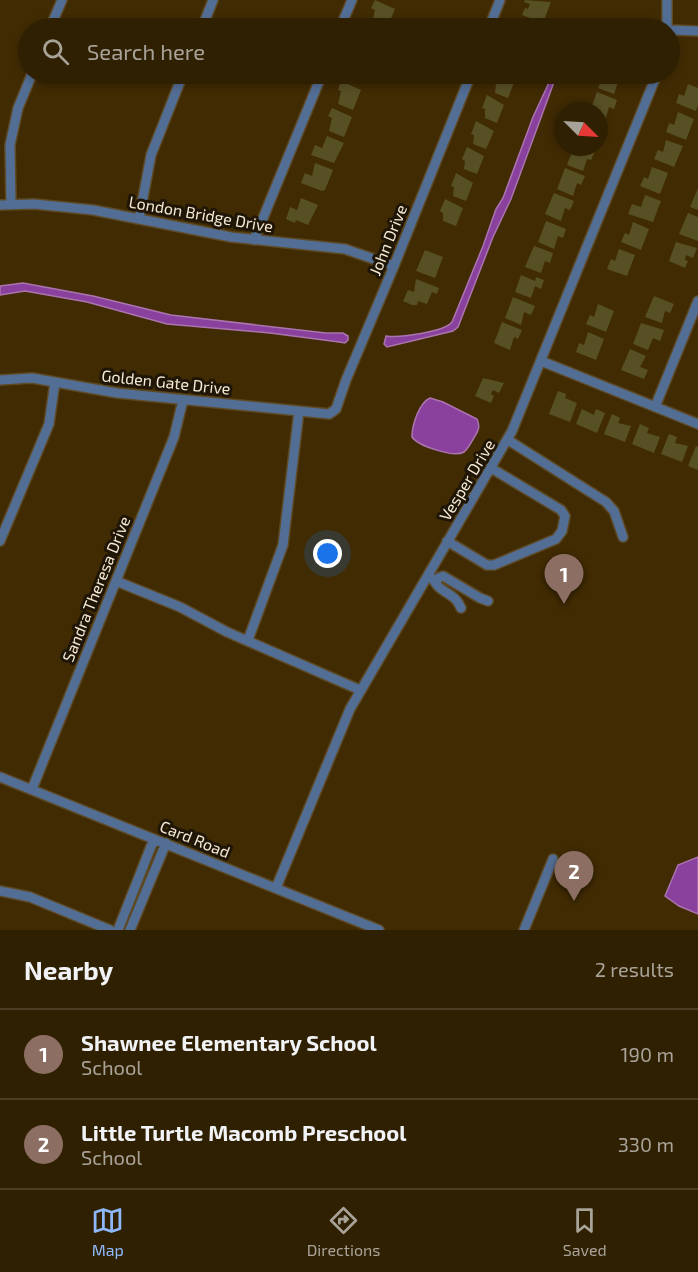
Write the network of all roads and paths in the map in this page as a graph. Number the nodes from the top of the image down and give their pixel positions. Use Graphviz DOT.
graph roads {
  1 [pos="62,0"];
  2 [pos="213,0"];
  3 [pos="352,0"];
  4 [pos="500,0"];
  5 [pos="667,0"];
  6 [pos="54,18"];
  7 [pos="206,18"];
  8 [pos="344,18"];
  9 [pos="493,18"];
  10 [pos="668,18"];
  11 [pos="680,30"];
  12 [pos="698,31"];
  13 [pos="28,84"];
  14 [pos="179,84"];
  15 [pos="318,84"];
  16 [pos="467,84"];
  17 [pos="653,84"];
  18 [pos="11,203"];
  19 [pos="0,204"];
  20 [pos="139,219"];
  21 [pos="254,240"];
  22 [pos="394,266"];
  23 [pos="698,301"];
  24 [pos="541,362"];
  25 [pos="0,380"];
  26 [pos="55,382"];
  27 [pos="183,400"];
  28 [pos="655,407"];
  29 [pos="299,411"];
  30 [pos="329,414"];
  31 [pos="698,424"];
  32 [pos="508,440"];
  33 [pos="491,468"];
  34 [pos="623,537"];
  35 [pos="0,541"];
  36 [pos="447,541"];
  37 [pos="431,578"];
  38 [pos="116,581"];
  39 [pos="488,601"];
  40 [pos="461,608"];
  41 [pos="248,640"];
  42 [pos="360,690"];
  43 [pos="0,777"];
  44 [pos="32,789"];
  45 [pos="154,839"];
  46 [pos="166,843"];
  47 [pos="553,860"];
  48 [pos="276,888"];
  49 [pos="134,890"];
  50 [pos="0,891"];
  51 [pos="146,894"];
  52 [pos="110,930"];
  53 [pos="118,930"];
  54 [pos="130,930"];
  55 [pos="379,930"];
  56 [pos="524,930"];
  1 -- 6 [label="street"];
  2 -- 7 [label="street"];
  3 -- 8 [label="street"];
  4 -- 9 [label="street"];
  5 -- 10 [label="street"];
  11 -- 12 [label="street"];
  13 -- 18 [label="street"];
  14 -- 20 [label="street"];
  15 -- 21 [label="street"];
  16 -- 22 [label="street, John Drive"];
  17 -- 24 [label="street, Vesper Drive"];
  18 -- 19 [label="street, London Bridge Drive"];
  18 -- 20 [label="street, London Bridge Drive"];
  20 -- 21 [label="street, London Bridge Drive"];
  21 -- 22 [label="street, London Bridge Drive"];
  22 -- 30 [label="street, John Drive"];
  23 -- 28 [label="street"];
  24 -- 28 [label="street"];
  24 -- 32 [label="street, Vesper Drive"];
  25 -- 26 [label="street, Golden Gate Drive"];
  26 -- 27 [label="street, Golden Gate Drive"];
  26 -- 35 [label="street"];
  27 -- 29 [label="street, Golden Gate Drive"];
  27 -- 38 [label="street, Sandra Theresa Drive"];
  28 -- 31 [label="street"];
  29 -- 30 [label="street, Golden Gate Drive"];
  29 -- 41 [label="street"];
  32 -- 33 [label="street, Vesper Drive"];
  32 -- 34 [label="street"];
  33 -- 36 [label="street, Vesper Drive"];
  33 -- 36 [label="street"];
  36 -- 37 [label="street, Vesper Drive"];
  37 -- 39 [label="street"];
  37 -- 40 [label="street"];
  37 -- 42 [label="street, Vesper Drive"];
  38 -- 41 [label="street"];
  38 -- 44 [label="street, Sandra Theresa Drive"];
  41 -- 42 [label="street"];
  42 -- 48 [label="street, Vesper Drive"];
  43 -- 44 [label="street, Card Road"];
  44 -- 45 [label="street, Card Road"];
  45 -- 46 [label="street, Card Road"];
  45 -- 49 [label="street"];
  46 -- 48 [label="street, Card Road"];
  46 -- 51 [label="street"];
  47 -- 56 [label="street"];
  48 -- 55 [label="street, Card Road"];
  49 -- 51 [label="street"];
  49 -- 53 [label="street"];
  50 -- 52 [label="street"];
  51 -- 54 [label="street"];
}
